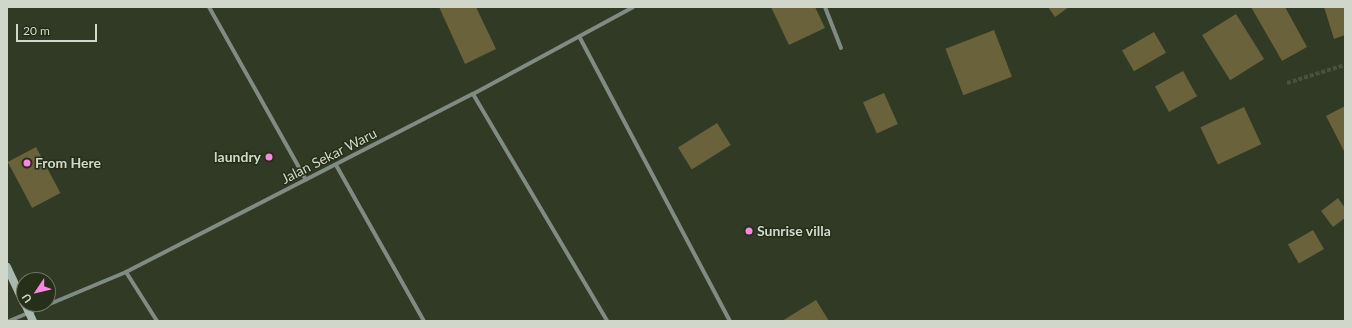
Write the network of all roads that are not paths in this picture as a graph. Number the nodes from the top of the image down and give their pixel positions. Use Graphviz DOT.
graph roads {
  1 [pos="209,7"];
  2 [pos="633,7"];
  3 [pos="825,7"];
  4 [pos="580,38"];
  5 [pos="841,48"];
  6 [pos="473,94"];
  7 [pos="336,165"];
  8 [pos="306,180"];
  9 [pos="7,267"];
  10 [pos="126,272"];
  11 [pos="16,286"];
  12 [pos="29,313"];
  13 [pos="8,321"];
  14 [pos="33,321"];
  15 [pos="157,321"];
  16 [pos="424,321"];
  17 [pos="606,321"];
  18 [pos="730,321"];
  1 -- 8 [label="street"];
  2 -- 4 [label="street, Jalan Sekar Waru"];
  3 -- 5 [label="street"];
  4 -- 6 [label="street, Jalan Sekar Waru"];
  4 -- 18 [label="street"];
  6 -- 7 [label="street, Jalan Sekar Waru"];
  6 -- 17 [label="street"];
  7 -- 8 [label="street, Jalan Sekar Waru"];
  7 -- 16 [label="street"];
  8 -- 10 [label="street, Jalan Sekar Waru"];
  9 -- 11 [label="street"];
  10 -- 12 [label="street, Jalan Sekar Waru"];
  10 -- 15 [label="street"];
  12 -- 13 [label="street, Jalan Sekar Waru"];
  12 -- 14 [label="street"];
}
